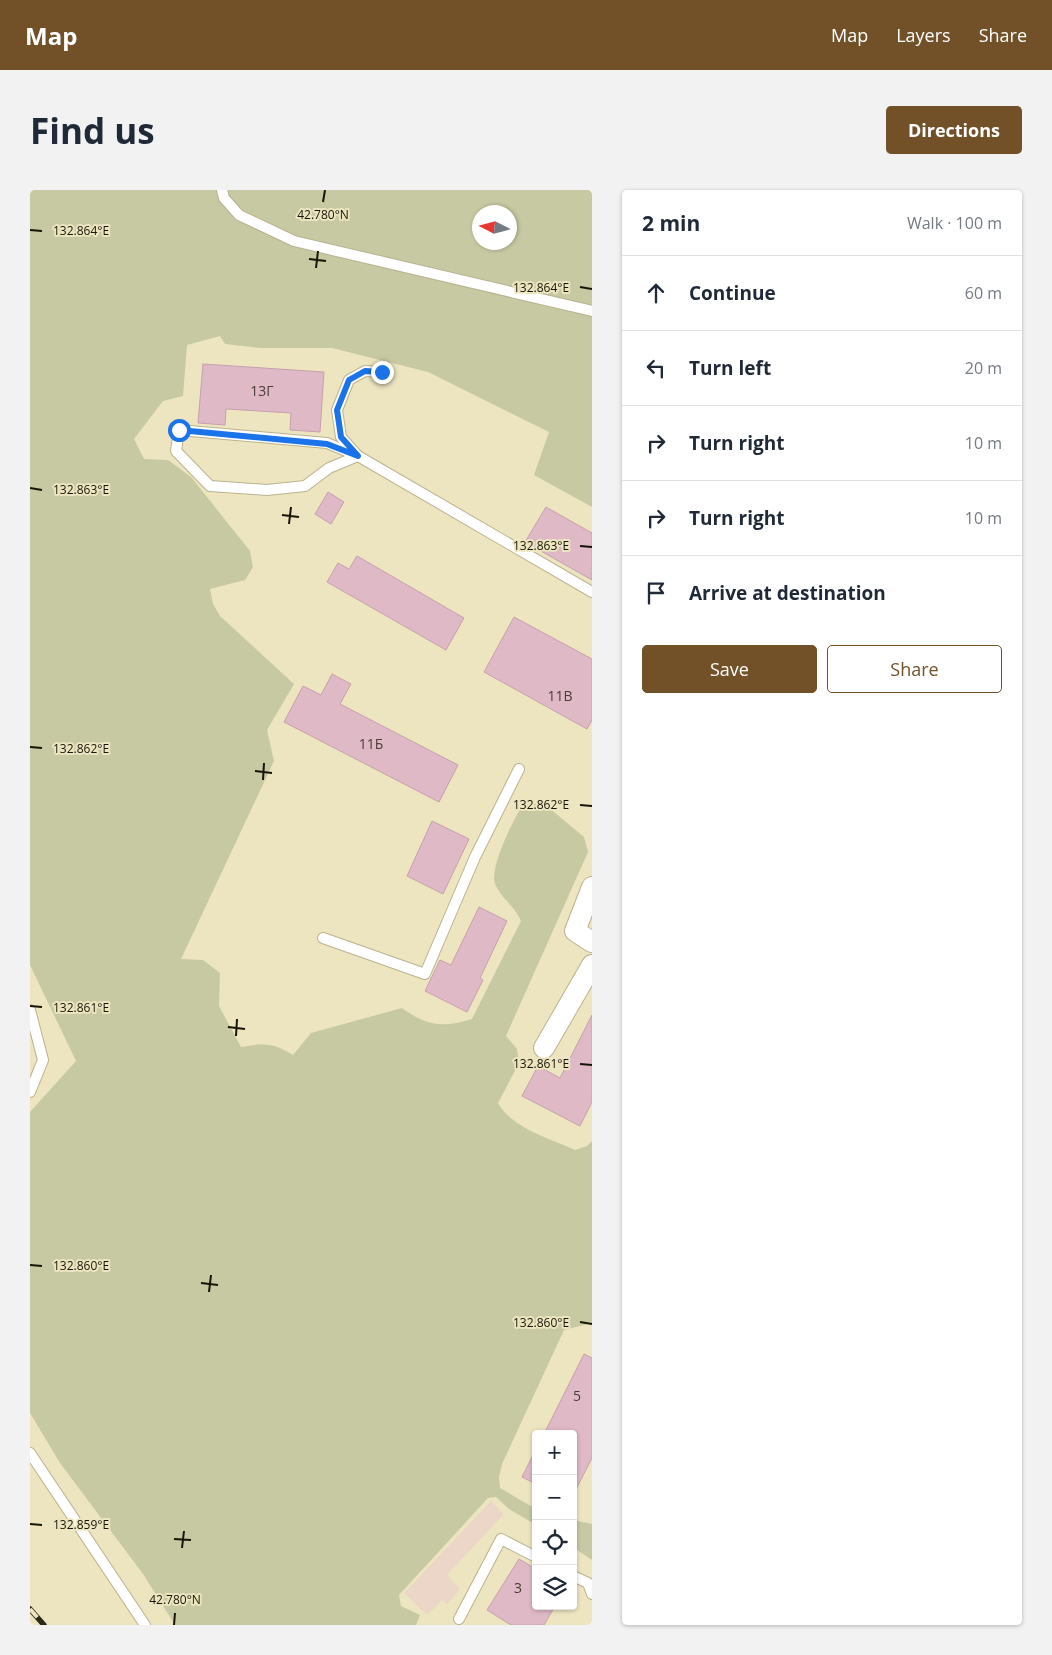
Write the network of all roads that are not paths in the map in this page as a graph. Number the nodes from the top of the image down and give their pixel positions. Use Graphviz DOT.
graph roads {
  1 [pos="222,190"];
  2 [pos="592,311"];
  3 [pos="382,372"];
  4 [pos="358,456"];
  5 [pos="592,592"];
  6 [pos="520,769"];
  7 [pos="592,887"];
  8 [pos="323,938"];
  9 [pos="592,942"];
  10 [pos="592,964"];
  11 [pos="30,1010"];
  12 [pos="544,1048"];
  13 [pos="30,1092"];
  14 [pos="30,1453"];
  15 [pos="532,1555"];
  16 [pos="577,1578"];
  17 [pos="592,1594"];
  18 [pos="459,1619"];
  19 [pos="145,1625"];
  1 -- 2 [label="lane"];
  3 -- 4 [label="lane"];
  4 -- 4 [label="lane"];
  4 -- 5 [label="lane"];
  6 -- 8 [label="lane"];
  7 -- 9 [label="street"];
  10 -- 12 [label="street"];
  11 -- 13 [label="lane"];
  14 -- 19 [label="lane"];
  15 -- 18 [label="lane"];
  16 -- 17 [label="lane"];
}
